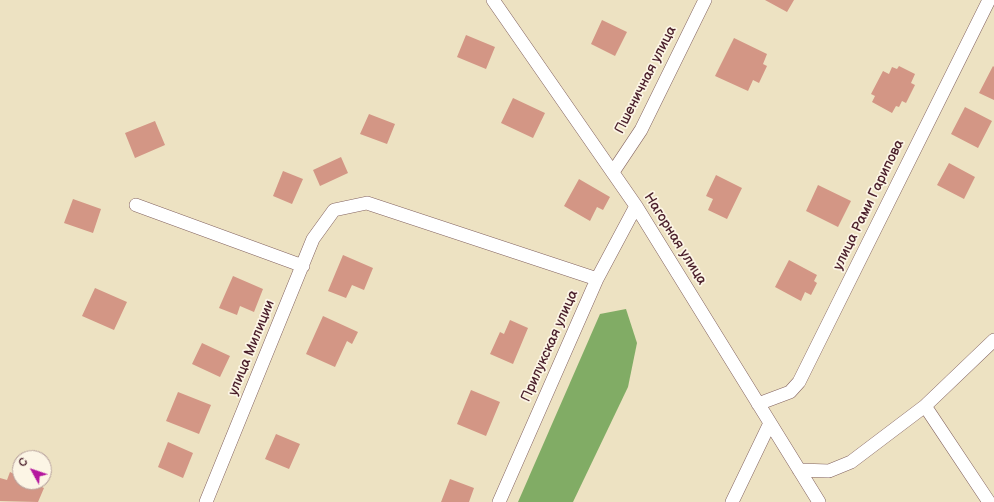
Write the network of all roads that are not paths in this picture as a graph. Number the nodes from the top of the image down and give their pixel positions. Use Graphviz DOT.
graph roads {
  1 [pos="493,0"];
  2 [pos="705,0"];
  3 [pos="989,0"];
  4 [pos="613,172"];
  5 [pos="136,205"];
  6 [pos="636,206"];
  7 [pos="302,266"];
  8 [pos="597,279"];
  9 [pos="994,340"];
  10 [pos="758,404"];
  11 [pos="924,406"];
  12 [pos="770,423"];
  13 [pos="799,470"];
  14 [pos="206,502"];
  15 [pos="499,502"];
  16 [pos="732,502"];
  17 [pos="819,502"];
  18 [pos="989,502"];
  1 -- 4 [label="street, Нагорная улица"];
  2 -- 4 [label="street, Пшеничная улица"];
  3 -- 10 [label="street, улица Рами Гарипова"];
  4 -- 6 [label="street, Нагорная улица"];
  5 -- 7 [label="street"];
  6 -- 8 [label="street, Прилукская улица"];
  6 -- 10 [label="street, Нагорная улица"];
  7 -- 8 [label="street, улица Милиции"];
  7 -- 14 [label="street, улица Милиции"];
  8 -- 15 [label="street, Прилукская улица"];
  9 -- 11 [label="street"];
  10 -- 12 [label="street, Нагорная улица"];
  11 -- 13 [label="street"];
  11 -- 18 [label="street"];
  12 -- 13 [label="street, Нагорная улица"];
  12 -- 16 [label="street"];
  13 -- 17 [label="street, Нагорная улица"];
}
